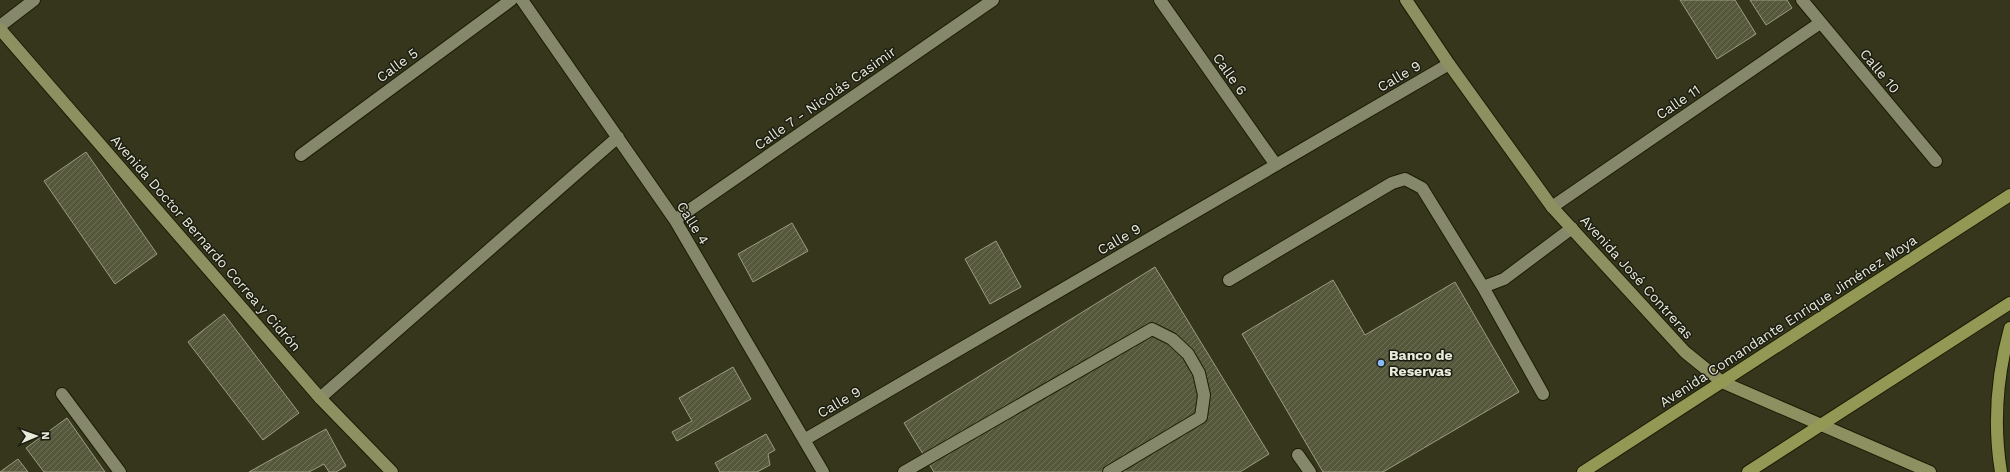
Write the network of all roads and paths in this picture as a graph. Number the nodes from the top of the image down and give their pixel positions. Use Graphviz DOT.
graph roads {
  1 [pos="34,0"];
  2 [pos="511,0"];
  3 [pos="522,0"];
  4 [pos="993,0"];
  5 [pos="1160,0"];
  6 [pos="1406,0"];
  7 [pos="1802,0"];
  8 [pos="1820,23"];
  9 [pos="0,26"];
  10 [pos="0,30"];
  11 [pos="1449,64"];
  12 [pos="618,137"];
  13 [pos="301,155"];
  14 [pos="1936,161"];
  15 [pos="1276,165"];
  16 [pos="2010,195"];
  17 [pos="1552,207"];
  18 [pos="675,220"];
  19 [pos="1572,228"];
  20 [pos="1229,280"];
  21 [pos="1483,287"];
  22 [pos="2010,303"];
  23 [pos="2010,328"];
  24 [pos="1722,382"];
  25 [pos="62,394"];
  26 [pos="1543,394"];
  27 [pos="320,398"];
  28 [pos="1821,425"];
  29 [pos="804,440"];
  30 [pos="1298,455"];
  31 [pos="120,472"];
  32 [pos="392,472"];
  33 [pos="823,472"];
  34 [pos="904,472"];
  35 [pos="1109,472"];
  36 [pos="1310,472"];
  37 [pos="1583,472"];
  38 [pos="1748,472"];
  39 [pos="1930,472"];
  40 [pos="2001,472"];
  1 -- 9 [label="street"];
  2 -- 13 [label="street, Calle 5"];
  3 -- 12 [label="street, Calle 4"];
  4 -- 18 [label="street, Calle 7 - Nicolás Casimir"];
  5 -- 15 [label="street, Calle 6"];
  6 -- 11 [label="main road, Avenida José Contreras"];
  7 -- 8 [label="street, Calle 10"];
  8 -- 14 [label="street, Calle 10"];
  8 -- 17 [label="street, Calle 11"];
  10 -- 27 [label="main road, Avenida Doctor Bernardo Correa y Cidrón"];
  11 -- 15 [label="street, Calle 9"];
  11 -- 17 [label="main road, Avenida José Contreras"];
  12 -- 18 [label="street, Calle 4"];
  12 -- 27 [label="street"];
  15 -- 29 [label="street, Calle 9"];
  16 -- 24 [label="main road, Avenida Comandante Enrique Jiménez Moya"];
  17 -- 19 [label="main road, Avenida José Contreras"];
  18 -- 29 [label="street, Calle 4"];
  19 -- 21 [label="street"];
  19 -- 24 [label="main road, Avenida José Contreras"];
  20 -- 21 [label="street"];
  21 -- 26 [label="street"];
  22 -- 28 [label="main road"];
  23 -- 40 [label="main road"];
  24 -- 28 [label="main road, Avenida José Contreras"];
  24 -- 37 [label="main road, Avenida Comandante Enrique Jiménez Moya"];
  25 -- 31 [label="street"];
  27 -- 32 [label="main road, Avenida Doctor Bernardo Correa y Cidrón"];
  28 -- 38 [label="main road"];
  28 -- 39 [label="main road, Avenida José Contreras"];
  29 -- 33 [label="street, Calle 4"];
  30 -- 36 [label="street"];
  34 -- 35 [label="street"];
}
